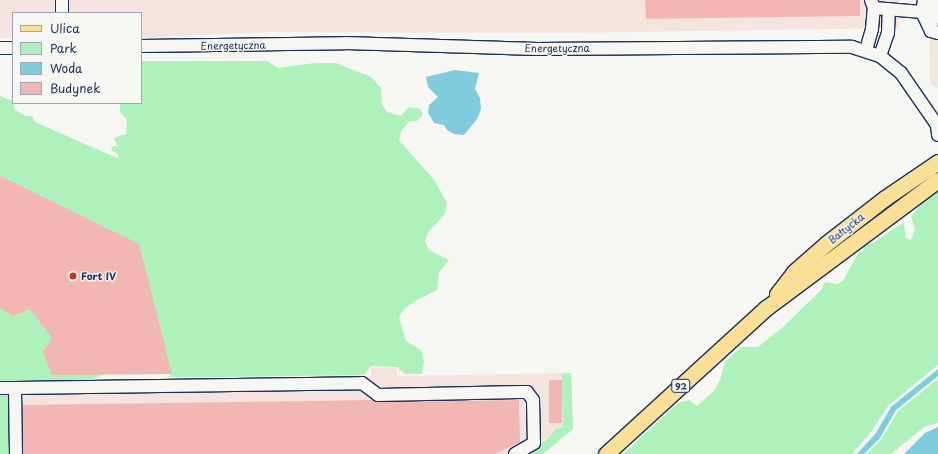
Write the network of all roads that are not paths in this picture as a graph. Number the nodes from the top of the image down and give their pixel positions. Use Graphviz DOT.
graph roads {
  1 [pos="62,0"];
  2 [pos="924,0"];
  3 [pos="934,0"];
  4 [pos="872,4"];
  5 [pos="889,9"];
  6 [pos="62,12"];
  7 [pos="922,12"];
  8 [pos="935,32"];
  9 [pos="142,46"];
  10 [pos="0,48"];
  11 [pos="12,48"];
  12 [pos="866,50"];
  13 [pos="880,56"];
  14 [pos="937,124"];
  15 [pos="938,162"];
  16 [pos="936,180"];
  17 [pos="766,308"];
  18 [pos="0,388"];
  19 [pos="14,388"];
  20 [pos="16,454"];
  21 [pos="515,454"];
  22 [pos="606,454"];
  1 -- 6 [label="street"];
  2 -- 7 [label="street"];
  3 -- 8 [label="street"];
  4 -- 5 [label="street"];
  4 -- 12 [label="street"];
  5 -- 7 [label="street"];
  5 -- 13 [label="street"];
  7 -- 8 [label="street"];
  9 -- 12 [label="street, Energetyczna"];
  10 -- 11 [label="street"];
  12 -- 13 [label="street, Energetyczna"];
  13 -- 14 [label="street, Energetyczna"];
  15 -- 17 [label="main road, Bałtycka / 92"];
  16 -- 17 [label="main road, Bałtycka / 92"];
  17 -- 22 [label="main road, Bałtycka / 92"];
  18 -- 19 [label="street"];
  19 -- 20 [label="street"];
  19 -- 21 [label="street"];
}
